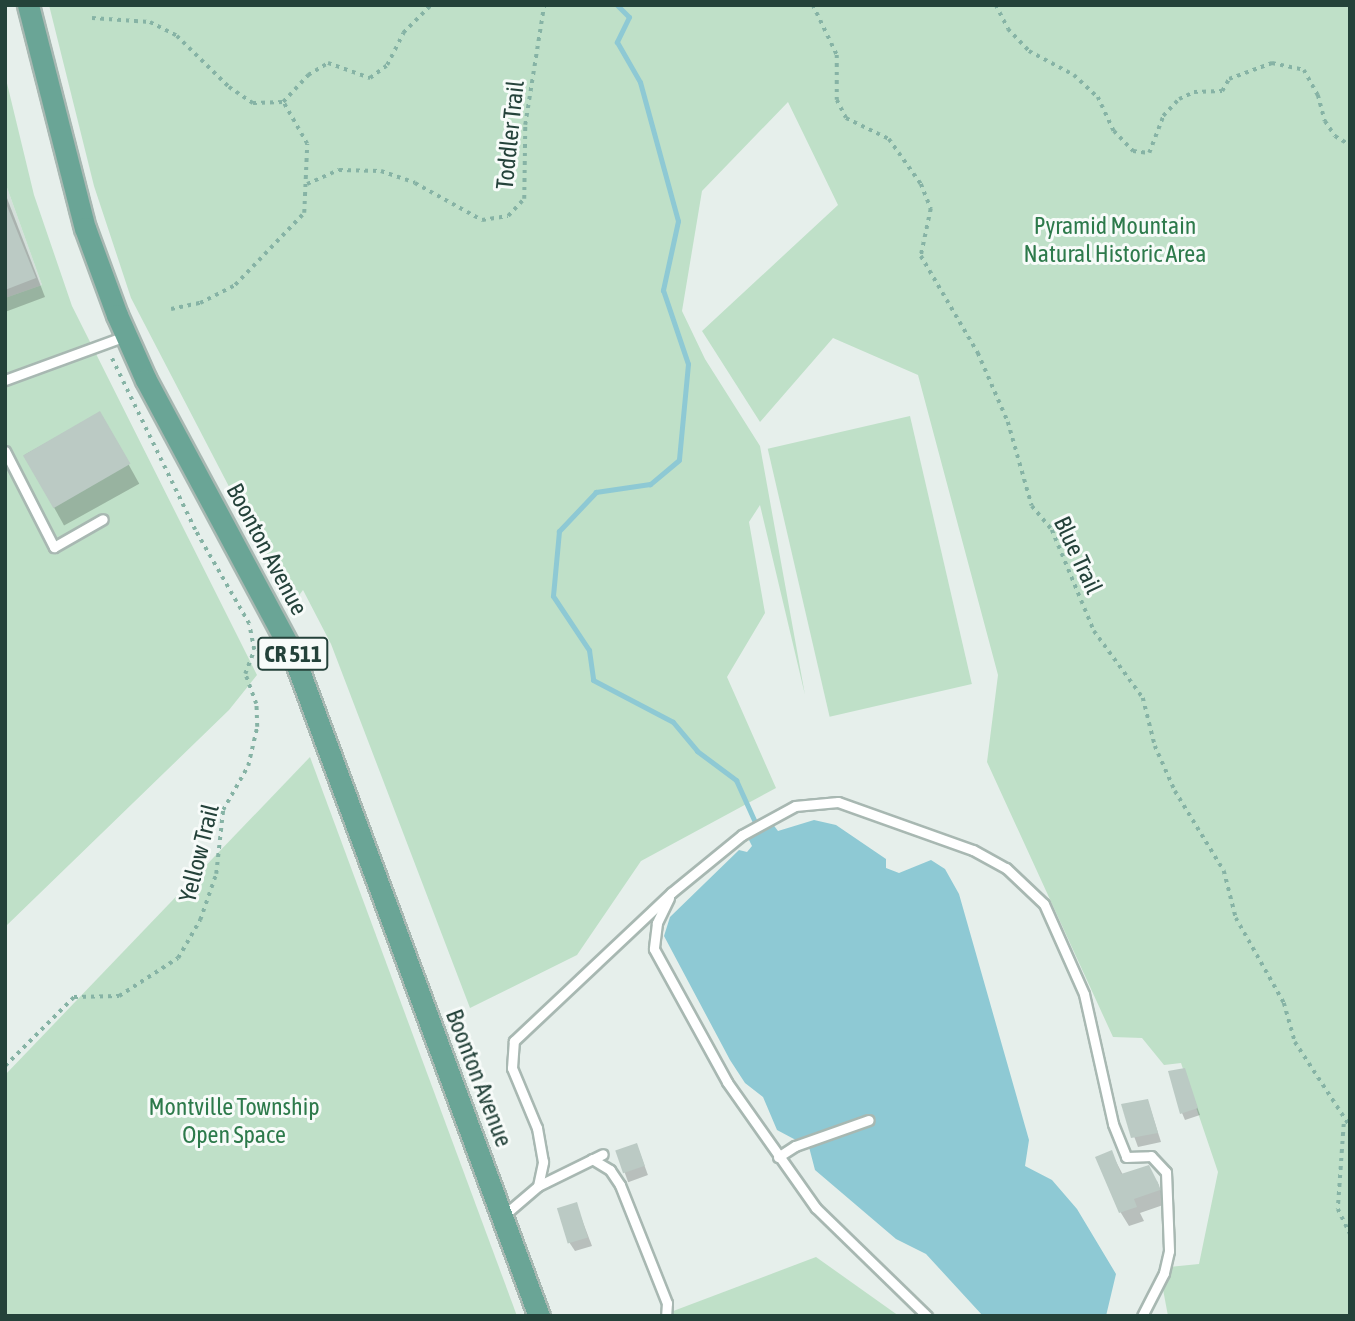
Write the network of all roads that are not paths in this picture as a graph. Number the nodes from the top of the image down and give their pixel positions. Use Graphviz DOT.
graph roads {
  1 [pos="28,5"];
  2 [pos="127,336"];
  3 [pos="5,380"];
  4 [pos="5,451"];
  5 [pos="103,519"];
  6 [pos="671,893"];
  7 [pos="864,1121"];
  8 [pos="603,1154"];
  9 [pos="778,1157"];
  10 [pos="592,1159"];
  11 [pos="538,1185"];
  12 [pos="503,1216"];
  13 [pos="539,1316"];
  14 [pos="666,1316"];
  15 [pos="927,1316"];
  16 [pos="1142,1316"];
  1 -- 2 [label="main road, Boonton Avenue / CR 511"];
  2 -- 3 [label="lane"];
  2 -- 12 [label="main road, Boonton Avenue / CR 511"];
  4 -- 5 [label="lane"];
  6 -- 9 [label="lane"];
  6 -- 11 [label="lane"];
  6 -- 16 [label="lane"];
  7 -- 9 [label="lane"];
  8 -- 10 [label="lane"];
  9 -- 15 [label="lane"];
  10 -- 11 [label="lane"];
  10 -- 14 [label="lane"];
  11 -- 12 [label="lane"];
  12 -- 13 [label="main road, Boonton Avenue / CR 511"];
}
